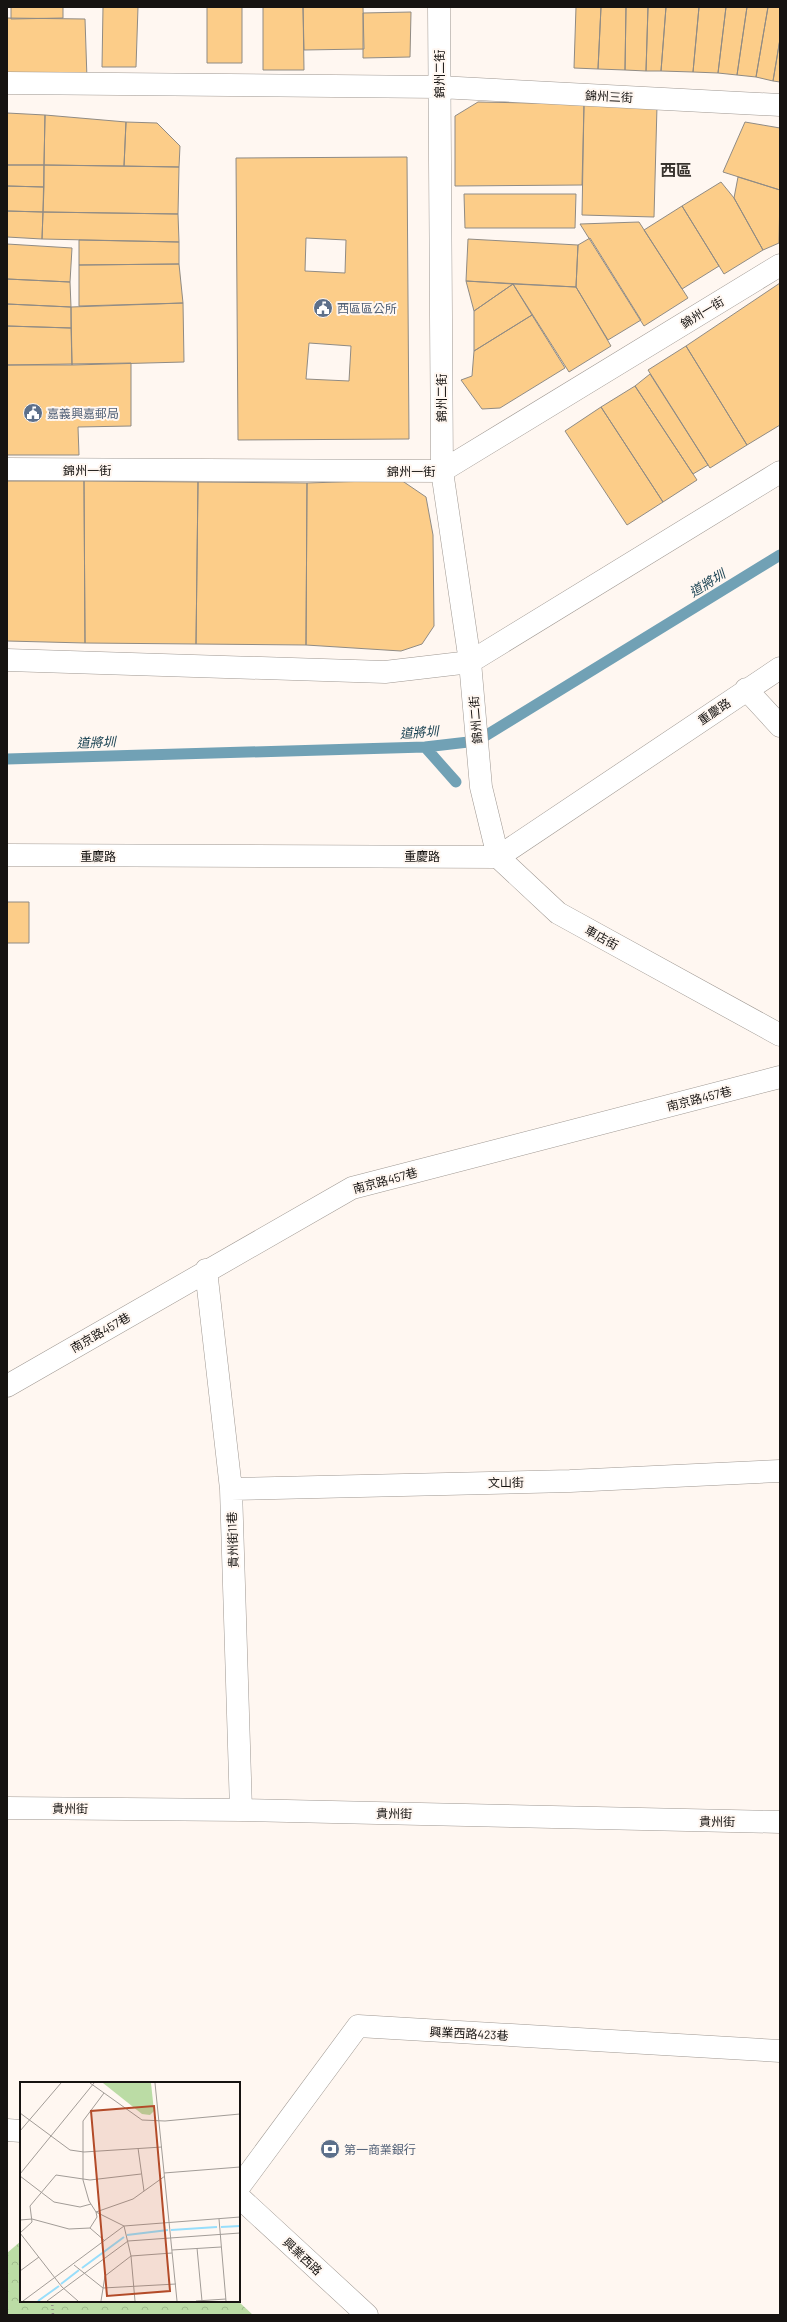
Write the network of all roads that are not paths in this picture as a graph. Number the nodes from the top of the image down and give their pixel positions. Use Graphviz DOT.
graph roads {
  1 [pos="439,7"];
  2 [pos="7,83"];
  3 [pos="439,87"];
  4 [pos="780,105"];
  5 [pos="780,265"];
  6 [pos="7,469"];
  7 [pos="442,471"];
  8 [pos="780,472"];
  9 [pos="7,660"];
  10 [pos="470,662"];
  11 [pos="780,668"];
  12 [pos="746,689"];
  13 [pos="780,726"];
  14 [pos="7,855"];
  15 [pos="498,857"];
  16 [pos="780,1035"];
  17 [pos="780,1077"];
  18 [pos="206,1270"];
  19 [pos="7,1386"];
  20 [pos="780,1471"];
  21 [pos="231,1488"];
  22 [pos="7,1808"];
  23 [pos="241,1810"];
  24 [pos="780,1822"];
  25 [pos="780,2051"];
  26 [pos="7,2130"];
  27 [pos="20,2132"];
  28 [pos="240,2186"];
  29 [pos="240,2198"];
  30 [pos="367,2315"];
  1 -- 3 [label="street, 錦州二街"];
  2 -- 3 [label="street, 錦州三街"];
  3 -- 4 [label="street, 錦州三街"];
  3 -- 7 [label="street, 錦州二街"];
  5 -- 7 [label="street, 錦州一街"];
  6 -- 7 [label="street, 錦州一街"];
  7 -- 10 [label="street, 錦州二街"];
  8 -- 10 [label="street"];
  9 -- 10 [label="street"];
  10 -- 15 [label="street, 錦州二街"];
  11 -- 12 [label="street, 重慶路"];
  12 -- 13 [label="street"];
  12 -- 15 [label="street, 重慶路"];
  14 -- 15 [label="street, 重慶路"];
  15 -- 16 [label="street, 車店街"];
  17 -- 18 [label="street, 南京路457巷"];
  18 -- 19 [label="street, 南京路457巷"];
  18 -- 21 [label="street, 貴州街11巷"];
  20 -- 21 [label="street, 文山街"];
  21 -- 23 [label="street, 貴州街11巷"];
  22 -- 23 [label="street, 貴州街"];
  23 -- 24 [label="street, 貴州街"];
  25 -- 28 [label="street, 興業西路423巷"];
  26 -- 27 [label="street"];
  29 -- 30 [label="street, 興業西路"];
}
